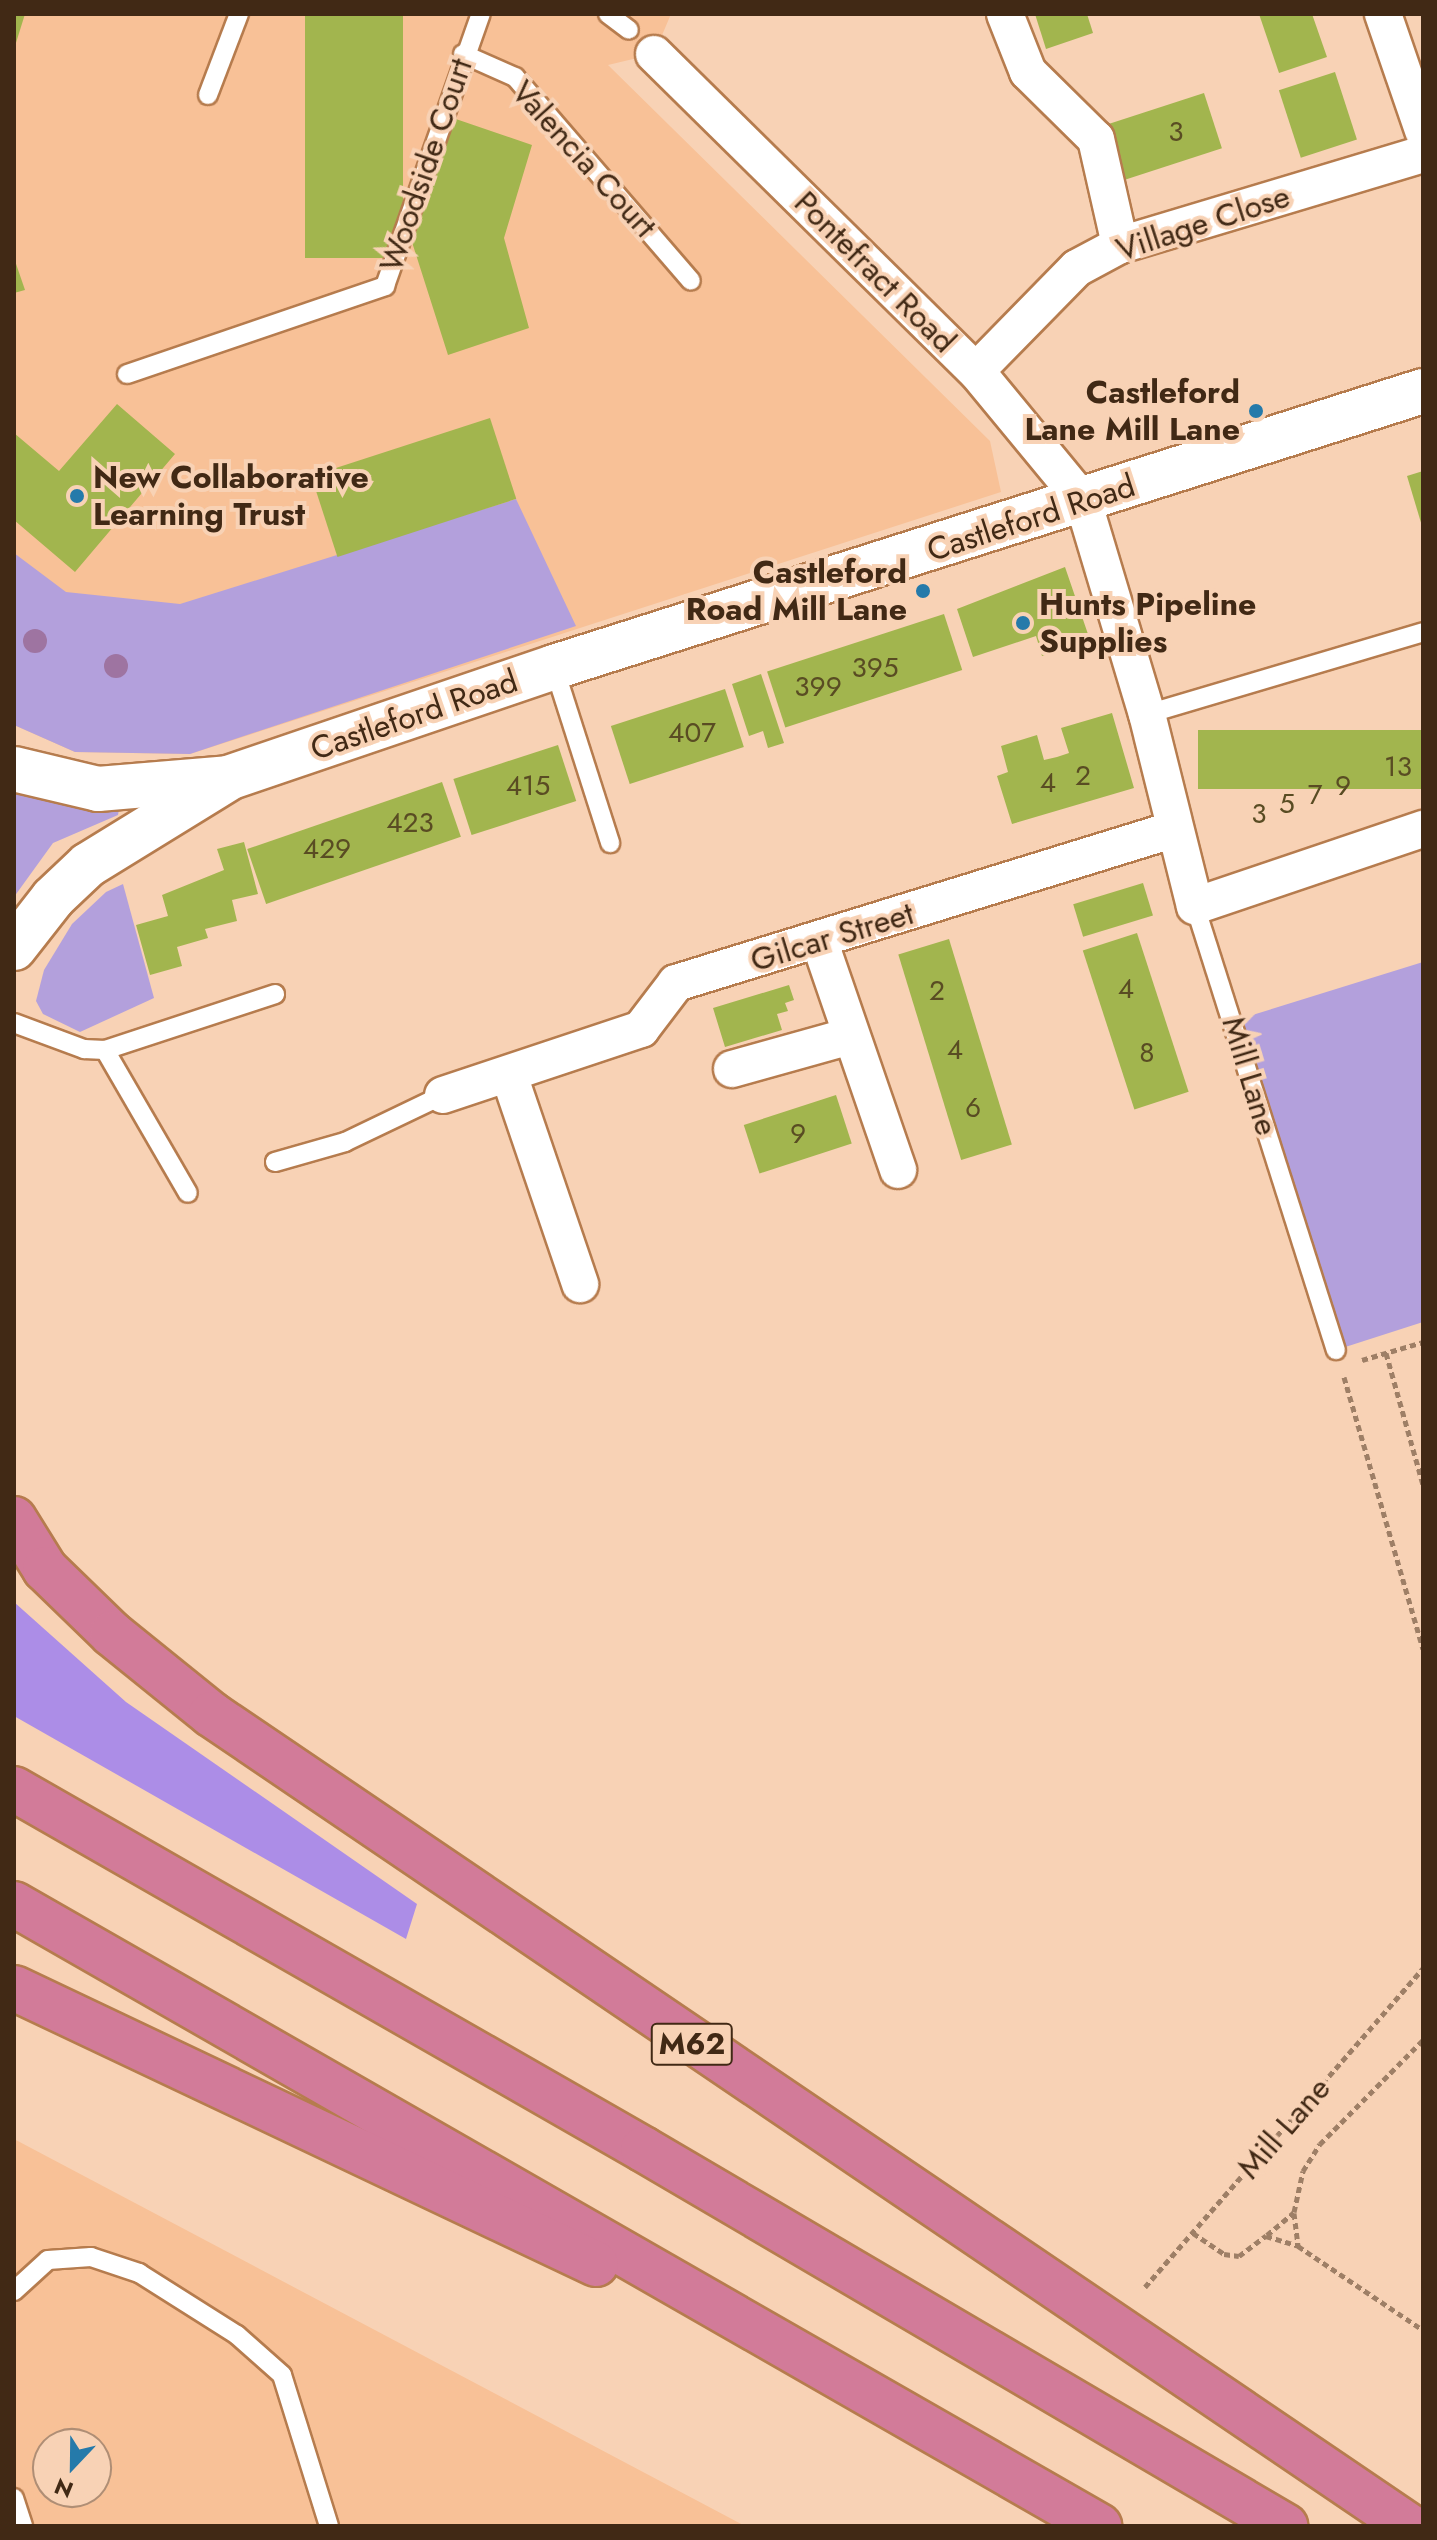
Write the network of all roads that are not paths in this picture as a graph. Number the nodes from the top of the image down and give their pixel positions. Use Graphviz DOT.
graph roads {
  1 [pos="239,14"];
  2 [pos="481,14"];
  3 [pos="608,14"];
  4 [pos="1005,14"];
  5 [pos="1383,14"];
  6 [pos="642,42"];
  7 [pos="463,54"];
  8 [pos="208,95"];
  9 [pos="1423,130"];
  10 [pos="1423,154"];
  11 [pos="1120,245"];
  12 [pos="691,281"];
  13 [pos="976,371"];
  14 [pos="127,374"];
  15 [pos="1423,391"];
  16 [pos="1083,501"];
  17 [pos="1423,632"];
  18 [pos="554,667"];
  19 [pos="1147,714"];
  20 [pos="14,769"];
  21 [pos="228,778"];
  22 [pos="1175,829"];
  23 [pos="1423,829"];
  24 [pos="610,843"];
  25 [pos="1195,906"];
  26 [pos="820,943"];
  27 [pos="14,948"];
  28 [pos="275,994"];
  29 [pos="14,1023"];
  30 [pos="850,1036"];
  31 [pos="105,1050"];
  32 [pos="732,1069"];
  33 [pos="509,1075"];
  34 [pos="443,1095"];
  35 [pos="275,1162"];
  36 [pos="898,1170"];
  37 [pos="188,1193"];
  38 [pos="580,1284"];
  39 [pos="1338,1358"];
  40 [pos="14,1519"];
  41 [pos="14,1789"];
  42 [pos="14,1904"];
  43 [pos="14,1988"];
  44 [pos="14,2291"];
  45 [pos="888,2401"];
  46 [pos="14,2498"];
  47 [pos="23,2526"];
  48 [pos="329,2526"];
  49 [pos="1099,2526"];
  50 [pos="1285,2526"];
  51 [pos="1409,2526"];
  1 -- 8 [label="lane"];
  2 -- 7 [label="lane, Woodside Court"];
  3 -- 6 [label="lane, Pontefract Road"];
  4 -- 11 [label="street"];
  5 -- 9 [label="street"];
  6 -- 13 [label="street, Pontefract Road"];
  7 -- 12 [label="lane, Valencia Court"];
  7 -- 14 [label="lane, Woodside Court"];
  10 -- 11 [label="street, Village Close"];
  11 -- 13 [label="street, Village Close"];
  13 -- 16 [label="street, Pontefract Road"];
  15 -- 16 [label="street, Castleford Road"];
  16 -- 18 [label="street, Castleford Road"];
  16 -- 19 [label="street, Mill Lane"];
  17 -- 19 [label="lane"];
  18 -- 21 [label="street, Castleford Road"];
  18 -- 24 [label="lane"];
  19 -- 22 [label="street, Mill Lane"];
  20 -- 21 [label="street, Castleford Road"];
  21 -- 27 [label="street, Castleford Road"];
  22 -- 25 [label="street, Mill Lane"];
  22 -- 26 [label="street, Gilcar Street"];
  23 -- 25 [label="street"];
  25 -- 39 [label="lane, Mill Lane"];
  26 -- 30 [label="street"];
  26 -- 33 [label="street, Gilcar Street"];
  28 -- 31 [label="lane"];
  29 -- 31 [label="lane"];
  30 -- 32 [label="street"];
  30 -- 36 [label="street"];
  31 -- 37 [label="lane"];
  33 -- 34 [label="street, Gilcar Street"];
  33 -- 38 [label="street"];
  34 -- 35 [label="lane"];
  40 -- 51 [label="highway, M62"];
  41 -- 50 [label="highway"];
  42 -- 45 [label="highway"];
  43 -- 45 [label="highway"];
  44 -- 48 [label="lane"];
  45 -- 49 [label="highway"];
  46 -- 47 [label="lane"];
}
